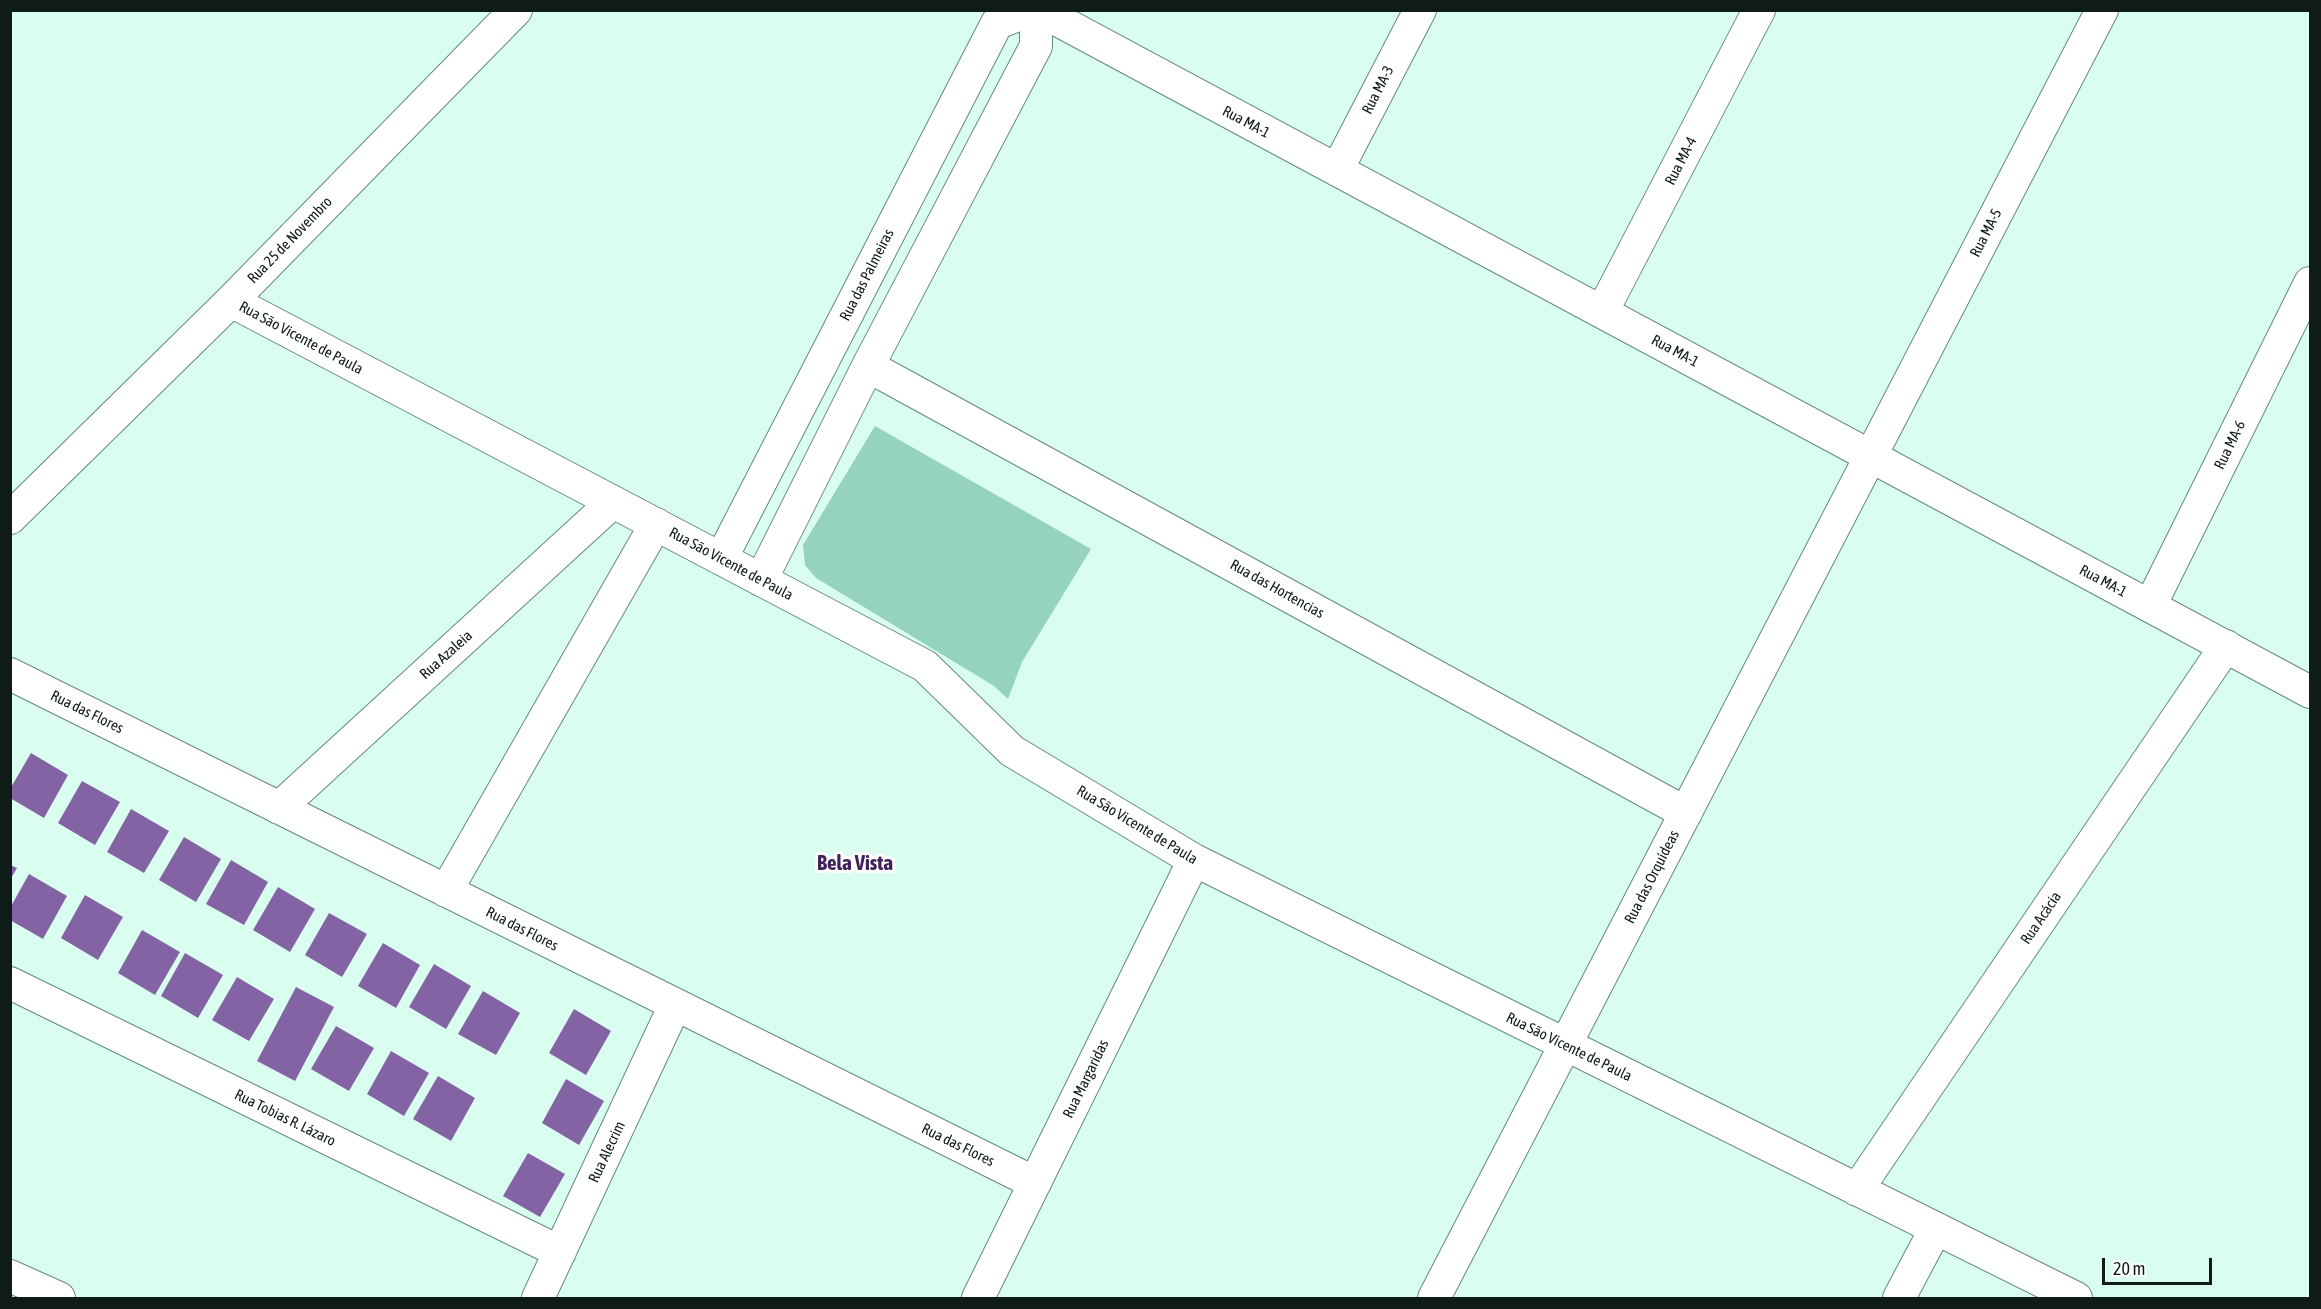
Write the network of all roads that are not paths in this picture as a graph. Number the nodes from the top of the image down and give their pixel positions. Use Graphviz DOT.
graph roads {
  1 [pos="516,10"];
  2 [pos="1031,10"];
  3 [pos="1037,10"];
  4 [pos="1420,10"];
  5 [pos="1759,10"];
  6 [pos="2102,10"];
  7 [pos="1337,170"];
  8 [pos="2310,283"];
  9 [pos="231,301"];
  10 [pos="1602,312"];
  11 [pos="868,366"];
  12 [pos="1870,456"];
  13 [pos="614,502"];
  14 [pos="10,518"];
  15 [pos="656,524"];
  16 [pos="721,559"];
  17 [pos="761,580"];
  18 [pos="2150,606"];
  19 [pos="2226,646"];
  20 [pos="10,674"];
  21 [pos="2310,692"];
  22 [pos="279,808"];
  23 [pos="1686,813"];
  24 [pos="1194,860"];
  25 [pos="446,891"];
  26 [pos="10,983"];
  27 [pos="675,1005"];
  28 [pos="1565,1046"];
  29 [pos="1035,1183"];
  30 [pos="1857,1190"];
  31 [pos="1935,1230"];
  32 [pos="560,1252"];
  33 [pos="10,1276"];
  34 [pos="59,1299"];
  35 [pos="538,1299"];
  36 [pos="978,1299"];
  37 [pos="1434,1299"];
  38 [pos="1899,1299"];
  39 [pos="2076,1299"];
  1 -- 9 [label="street, Rua 25 de Novembro"];
  2 -- 16 [label="street, Rua das Palmeiras"];
  3 -- 7 [label="street, Rua MA-1"];
  3 -- 11 [label="street"];
  4 -- 7 [label="street, Rua MA-3"];
  5 -- 10 [label="street, Rua MA-4"];
  6 -- 12 [label="street, Rua MA-5"];
  7 -- 10 [label="street, Rua MA-1"];
  8 -- 18 [label="street, Rua MA-6"];
  9 -- 13 [label="street, Rua São Vicente de Paula"];
  9 -- 14 [label="street, Rua 25 de Novembro"];
  10 -- 12 [label="street, Rua MA-1"];
  11 -- 17 [label="street"];
  11 -- 23 [label="street, Rua das Hortencias"];
  12 -- 18 [label="street, Rua MA-1"];
  12 -- 23 [label="street, Rua das Orquídeas"];
  13 -- 15 [label="street, Rua São Vicente de Paula"];
  13 -- 22 [label="street, Rua Azaleia"];
  15 -- 16 [label="street, Rua São Vicente de Paula"];
  15 -- 25 [label="street"];
  16 -- 17 [label="street, Rua São Vicente de Paula"];
  17 -- 24 [label="street, Rua São Vicente de Paula"];
  18 -- 19 [label="street, Rua MA-1"];
  19 -- 21 [label="street, Rua MA-1"];
  19 -- 30 [label="street, Rua Acácia"];
  20 -- 22 [label="street, Rua das Flores"];
  22 -- 25 [label="street, Rua das Flores"];
  23 -- 28 [label="street, Rua das Orquídeas"];
  24 -- 28 [label="street, Rua São Vicente de Paula"];
  24 -- 29 [label="street, Rua Margaridas"];
  25 -- 27 [label="street, Rua das Flores"];
  26 -- 32 [label="street, Rua Tobias R. Lázaro"];
  27 -- 29 [label="street, Rua das Flores"];
  27 -- 32 [label="street, Rua Alecrim"];
  28 -- 30 [label="street, Rua São Vicente de Paula"];
  28 -- 37 [label="street, Rua das Orquídeas"];
  29 -- 36 [label="street, Rua Margaridas"];
  30 -- 31 [label="street, Rua São Vicente de Paula"];
  31 -- 38 [label="street"];
  31 -- 39 [label="street, Rua São Vicente de Paula"];
  32 -- 35 [label="street, Rua Alecrim"];
  33 -- 34 [label="street"];
}
